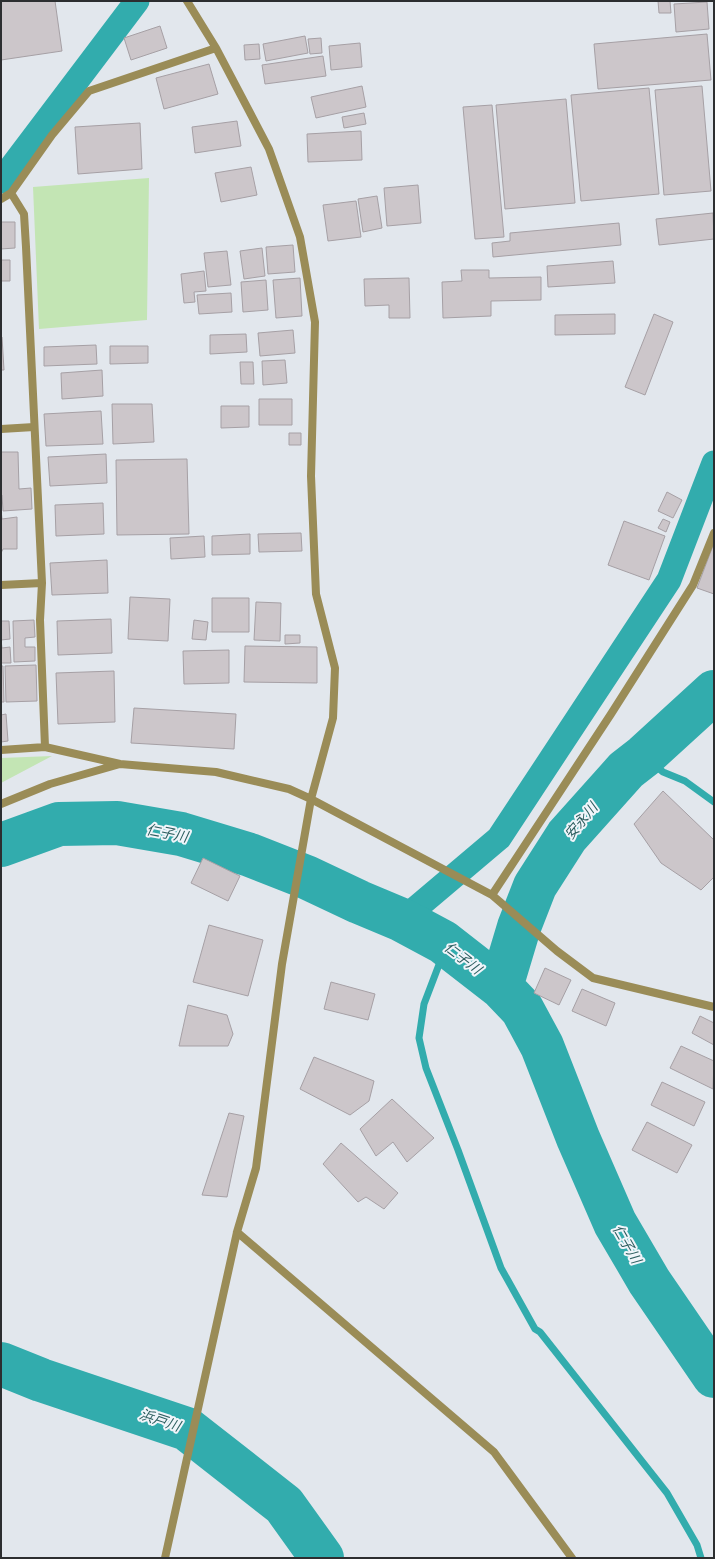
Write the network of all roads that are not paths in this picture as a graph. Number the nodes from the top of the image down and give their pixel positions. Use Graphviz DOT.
graph roads {
  1 [pos="187,1"];
  2 [pos="216,48"];
  3 [pos="11,193"];
  4 [pos="1,199"];
  5 [pos="34,427"];
  6 [pos="1,429"];
  7 [pos="714,533"];
  8 [pos="42,583"];
  9 [pos="1,585"];
  10 [pos="45,747"];
  11 [pos="1,750"];
  12 [pos="120,764"];
  13 [pos="311,799"];
  14 [pos="1,804"];
  15 [pos="492,895"];
  16 [pos="714,1007"];
  17 [pos="237,1232"];
  18 [pos="165,1558"];
  19 [pos="572,1558"];
  1 -- 2 [label="street"];
  2 -- 3 [label="street"];
  2 -- 13 [label="street"];
  3 -- 4 [label="street"];
  3 -- 5 [label="street"];
  5 -- 6 [label="street"];
  5 -- 8 [label="street"];
  7 -- 15 [label="street"];
  8 -- 9 [label="street"];
  8 -- 10 [label="street"];
  10 -- 11 [label="street"];
  10 -- 12 [label="street"];
  12 -- 13 [label="street"];
  12 -- 14 [label="street"];
  13 -- 15 [label="street"];
  13 -- 17 [label="street"];
  15 -- 16 [label="street"];
  17 -- 18 [label="street"];
  17 -- 19 [label="street"];
}
